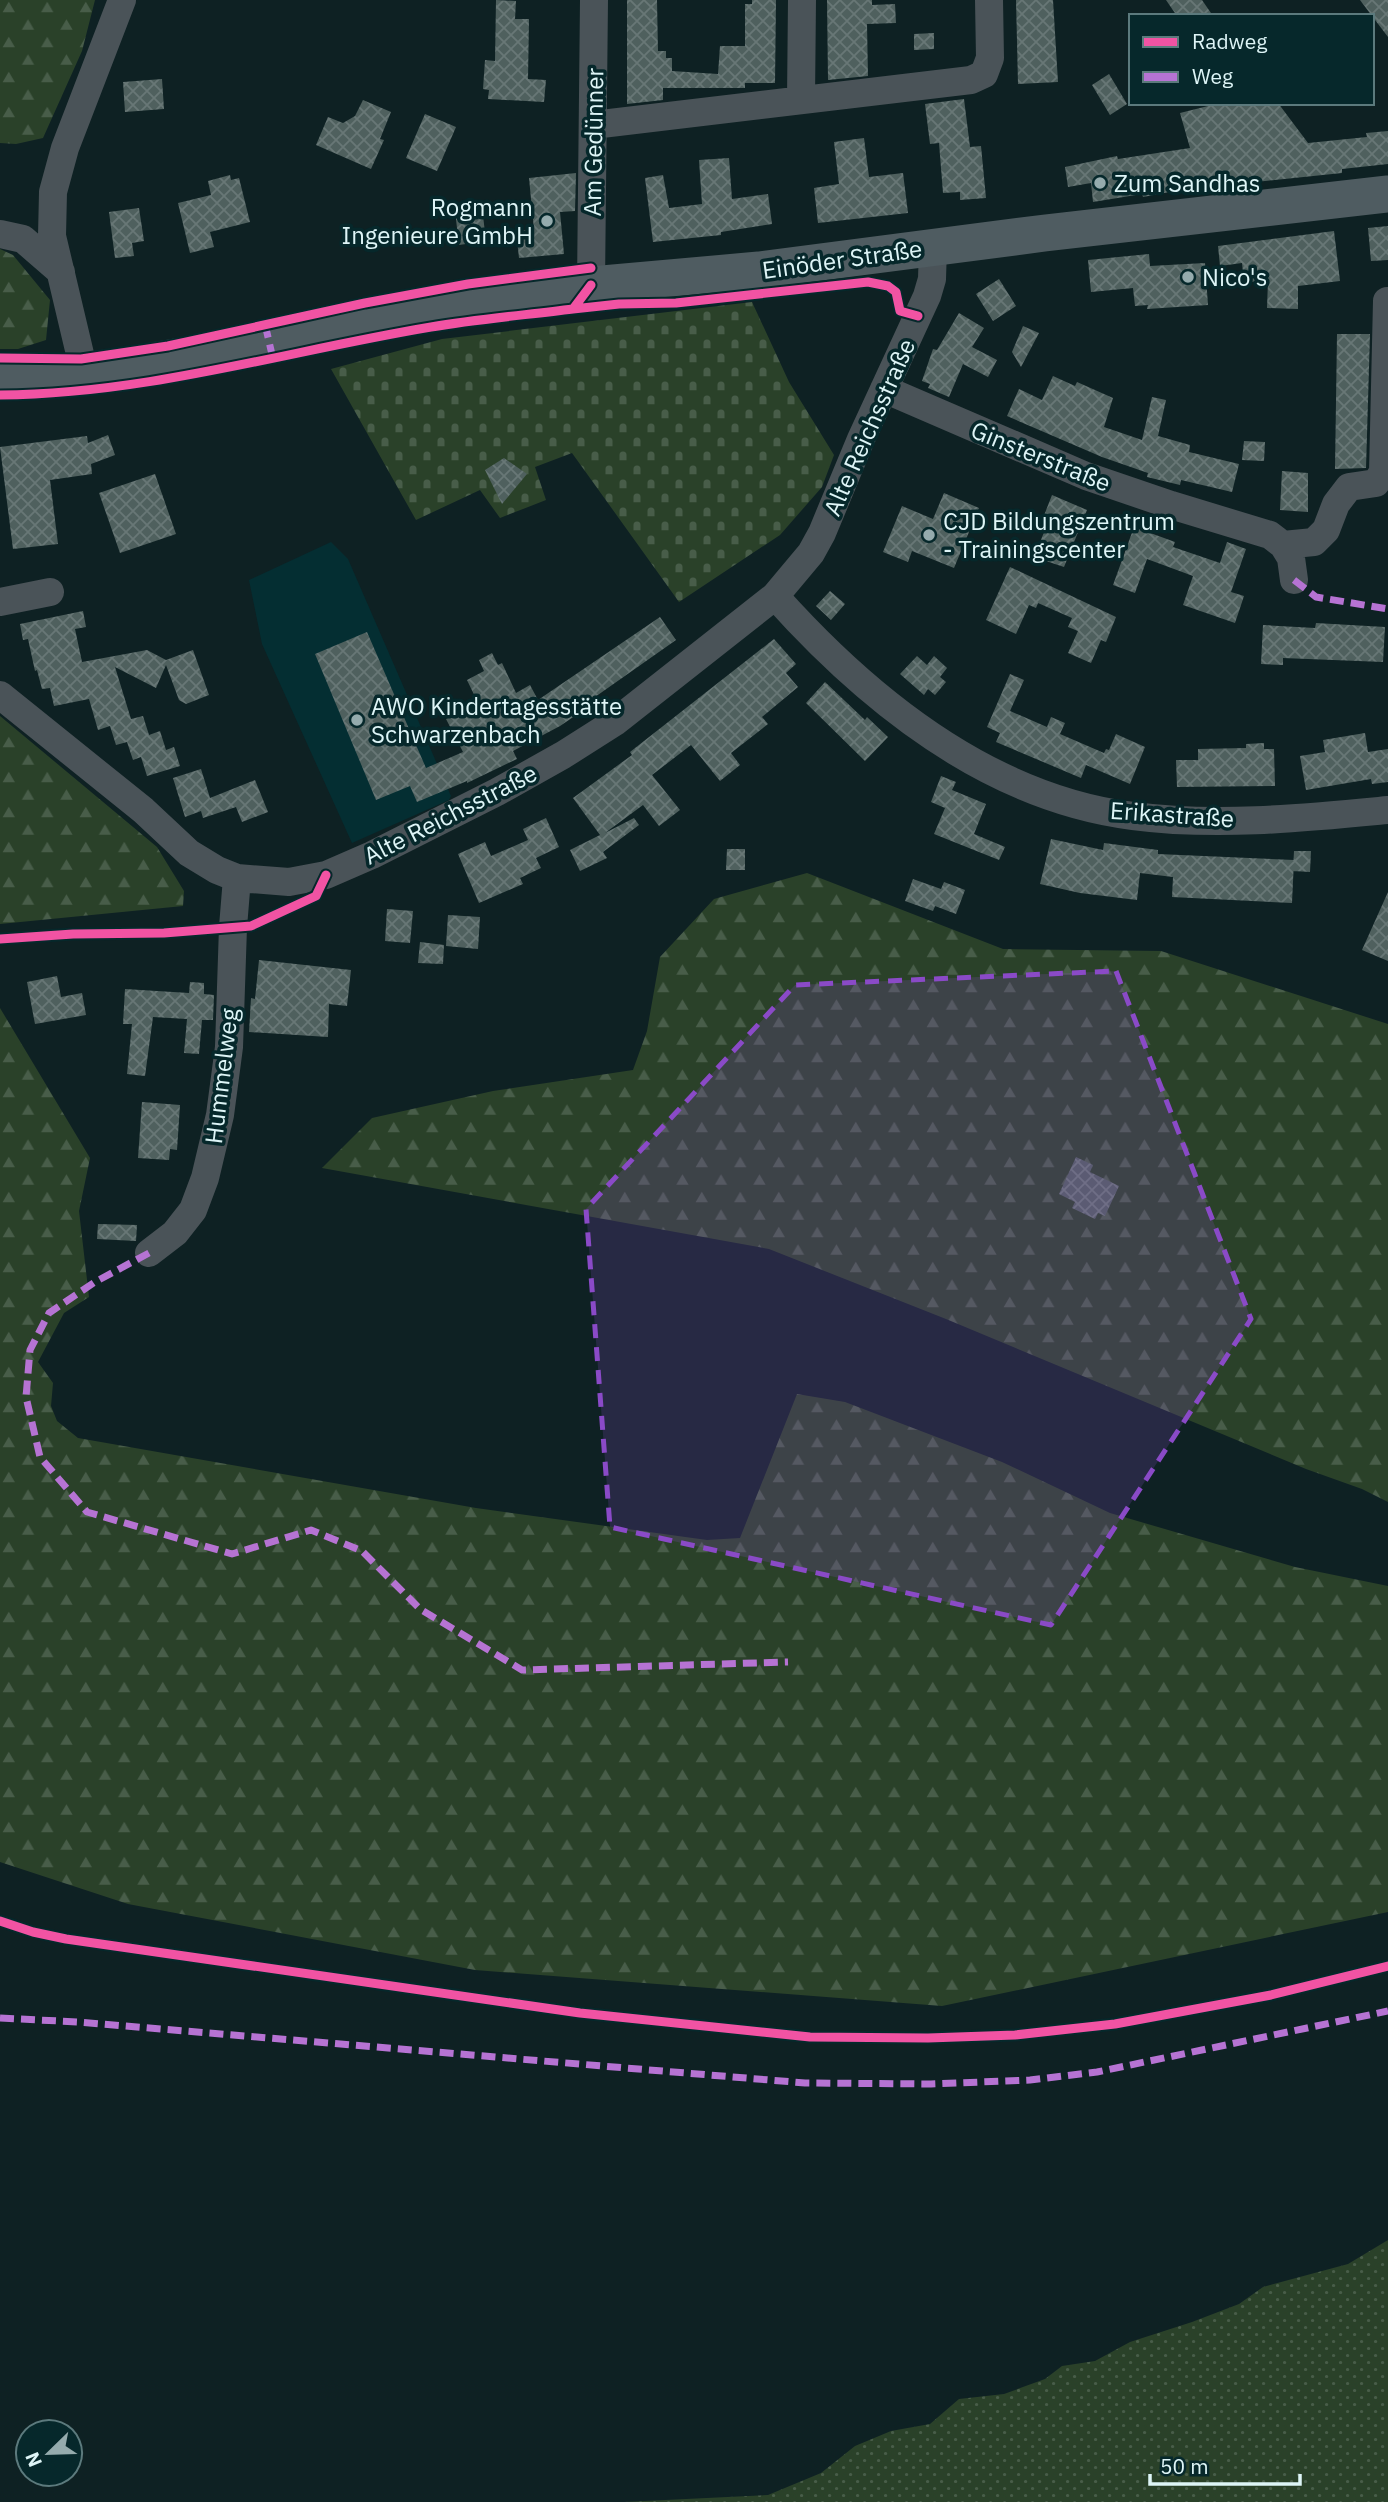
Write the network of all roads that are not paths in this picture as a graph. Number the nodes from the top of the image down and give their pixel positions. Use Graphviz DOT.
graph roads {
  1 [pos="122,0"];
  2 [pos="594,0"];
  3 [pos="802,0"];
  4 [pos="989,0"];
  5 [pos="801,99"];
  6 [pos="593,125"];
  7 [pos="1388,194"];
  8 [pos="0,234"];
  9 [pos="933,247"];
  10 [pos="61,272"];
  11 [pos="591,285"];
  12 [pos="1387,301"];
  13 [pos="84,371"];
  14 [pos="0,374"];
  15 [pos="884,389"];
  16 [pos="1283,545"];
  17 [pos="1294,579"];
  18 [pos="50,592"];
  19 [pos="775,596"];
  20 [pos="0,602"];
  21 [pos="0,695"];
  22 [pos="1388,810"];
  23 [pos="237,877"];
  24 [pos="149,1253"];
  1 -- 10 [label="street"];
  2 -- 6 [label="street, Am Gedünner"];
  3 -- 5 [label="street"];
  4 -- 5 [label="street"];
  5 -- 6 [label="street"];
  6 -- 11 [label="street, Am Gedünner"];
  7 -- 9 [label="main road, Einöder Straße"];
  8 -- 10 [label="street"];
  9 -- 11 [label="main road, Einöder Straße"];
  9 -- 15 [label="street, Alte Reichsstraße"];
  10 -- 13 [label="street"];
  11 -- 13 [label="main road, Einöder Straße"];
  12 -- 16 [label="street"];
  13 -- 14 [label="main road, Einöder Straße"];
  15 -- 16 [label="street, Ginsterstraße"];
  15 -- 19 [label="street, Alte Reichsstraße"];
  16 -- 17 [label="street"];
  18 -- 20 [label="street"];
  19 -- 22 [label="street, Erikastraße"];
  19 -- 23 [label="street, Alte Reichsstraße"];
  21 -- 23 [label="street, Alte Reichsstraße"];
  23 -- 24 [label="street, Hummelweg"];
}
